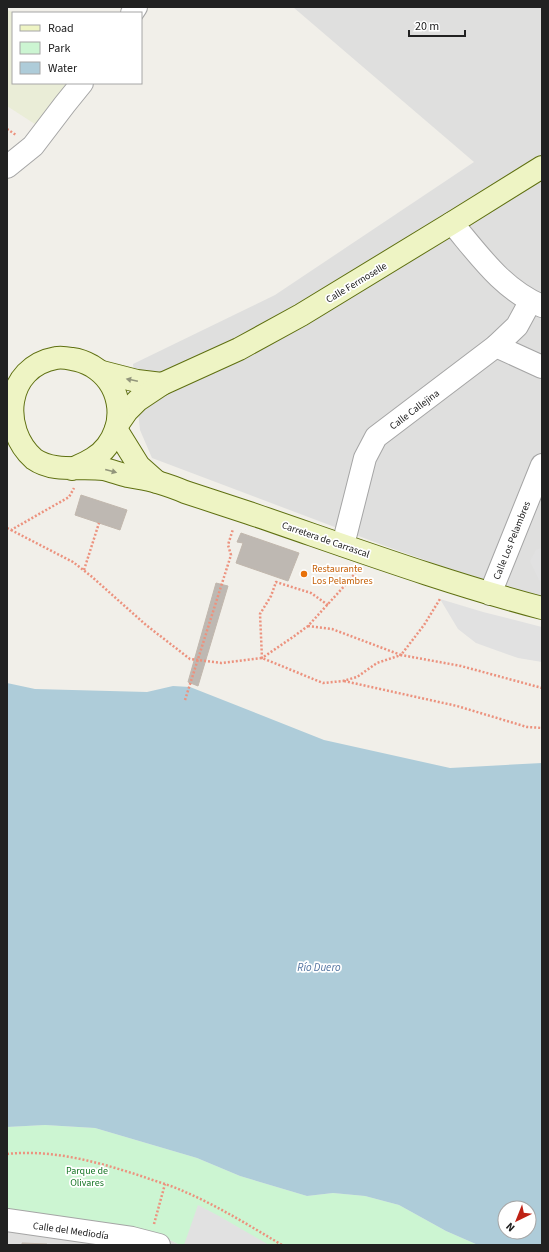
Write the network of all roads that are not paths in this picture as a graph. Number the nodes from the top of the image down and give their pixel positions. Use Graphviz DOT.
graph roads {
  1 [pos="81,84"];
  2 [pos="7,167"];
  3 [pos="542,167"];
  4 [pos="452,223"];
  5 [pos="536,304"];
  6 [pos="496,346"];
  7 [pos="542,367"];
  8 [pos="102,372"];
  9 [pos="162,384"];
  10 [pos="9,394"];
  11 [pos="117,427"];
  12 [pos="14,446"];
  13 [pos="542,465"];
  14 [pos="74,478"];
  15 [pos="157,482"];
  16 [pos="343,545"];
  17 [pos="490,594"];
  18 [pos="542,608"];
  19 [pos="7,1220"];
  20 [pos="154,1244"];
  1 -- 2 [label="street"];
  3 -- 4 [label="main road, Calle Fermoselle"];
  4 -- 5 [label="street"];
  4 -- 9 [label="main road, Calle Fermoselle"];
  5 -- 6 [label="street, Calle Callejina"];
  6 -- 7 [label="street"];
  6 -- 16 [label="street, Calle Callejina"];
  9 -- 8 [label="main road, one-way"];
  8 -- 10 [label="main road"];
  8 -- 11 [label="main road"];
  9 -- 11 [label="main road, Calle Fermoselle"];
  10 -- 12 [label="main road"];
  11 -- 14 [label="main road"];
  11 -- 15 [label="main road, Carretera de Carrascal"];
  12 -- 14 [label="main road"];
  13 -- 17 [label="street, Calle Los Pelambres"];
  14 -- 15 [label="main road, Carretera de Carrascal, one-way"];
  15 -- 16 [label="main road, Carretera de Carrascal"];
  16 -- 17 [label="main road, Carretera de Carrascal"];
  17 -- 18 [label="main road, Carretera de Carrascal"];
  19 -- 20 [label="street, Calle del Mediodía"];
}
